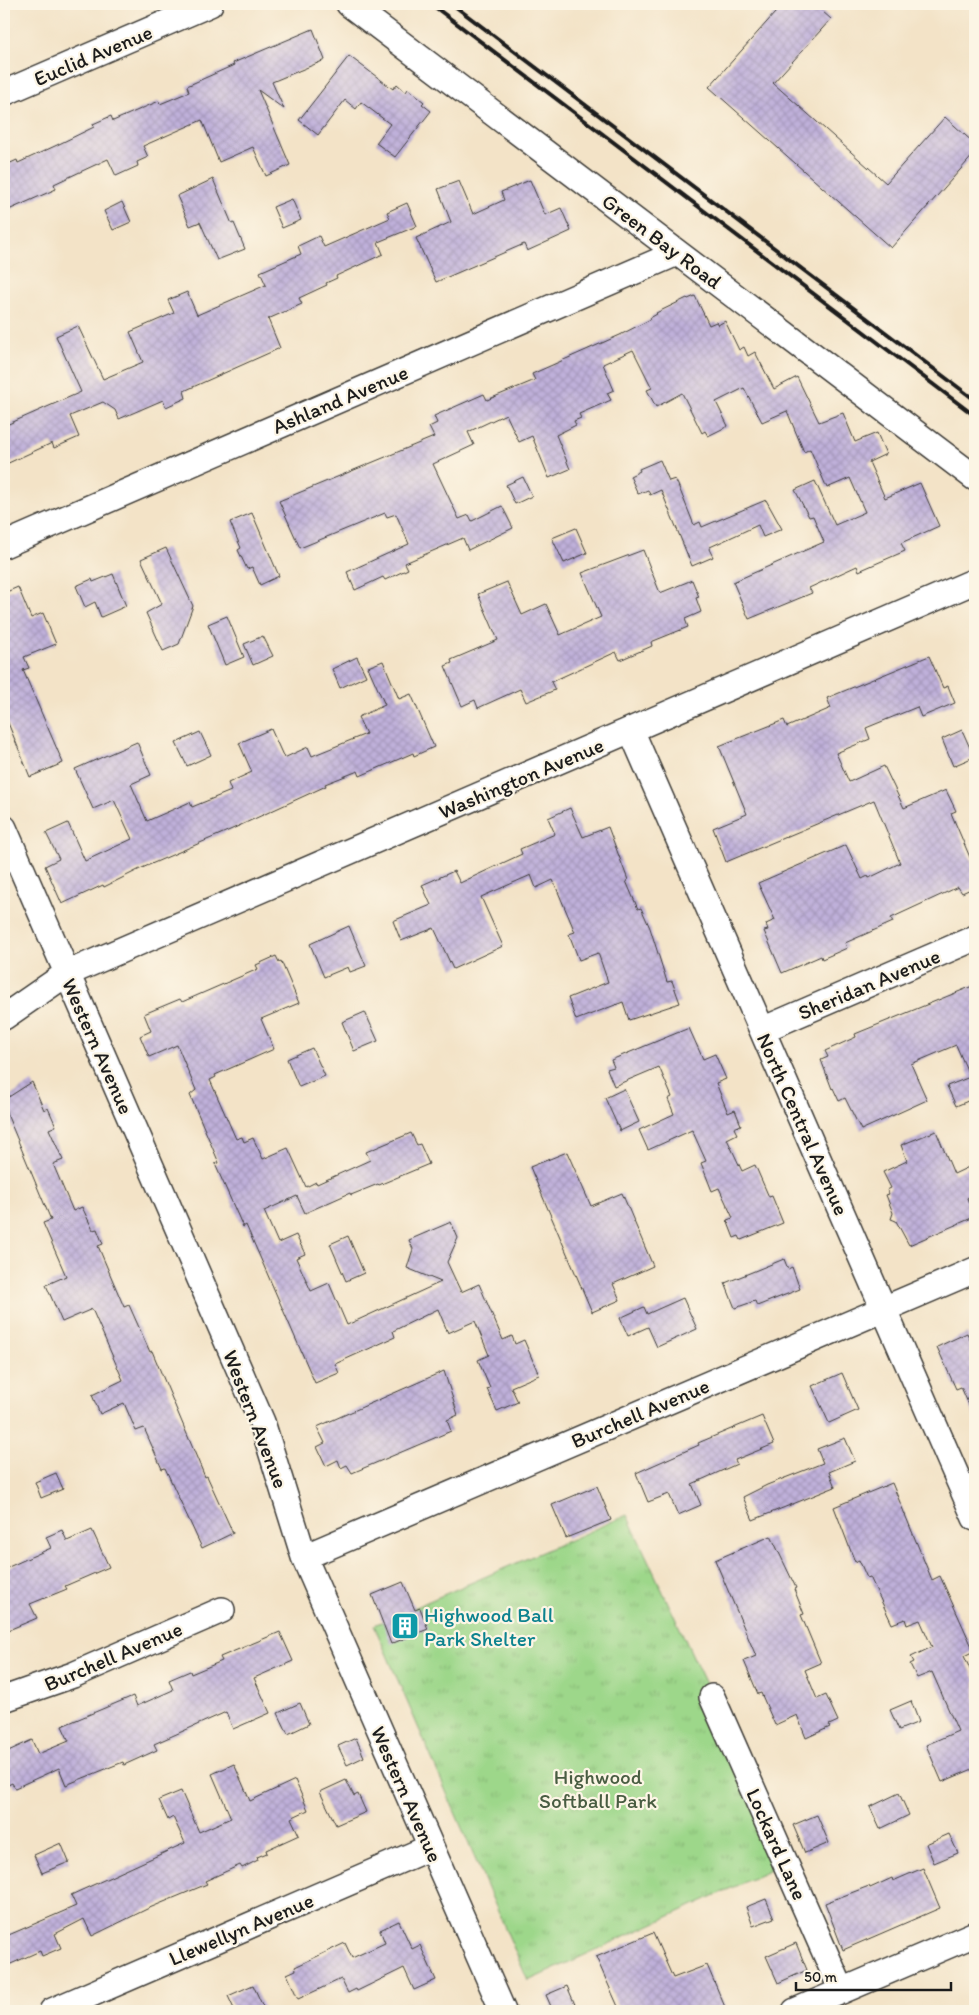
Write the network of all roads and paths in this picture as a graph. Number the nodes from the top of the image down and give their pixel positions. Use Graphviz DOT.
graph roads {
  1 [pos="210,4"];
  2 [pos="349,4"];
  3 [pos="4,93"];
  4 [pos="677,253"];
  5 [pos="975,478"];
  6 [pos="4,545"];
  7 [pos="975,580"];
  8 [pos="631,730"];
  9 [pos="4,828"];
  10 [pos="975,938"];
  11 [pos="66,974"];
  12 [pos="4,1017"];
  13 [pos="762,1030"];
  14 [pos="975,1270"];
  15 [pos="884,1309"];
  16 [pos="975,1518"];
  17 [pos="304,1557"];
  18 [pos="222,1610"];
  19 [pos="712,1697"];
  20 [pos="4,1699"];
  21 [pos="431,1848"];
  22 [pos="975,1934"];
  23 [pos="842,1991"];
  24 [pos="52,2011"];
  25 [pos="504,2011"];
  26 [pos="795,2011"];
  1 -- 3 [label="street, Euclid Avenue"];
  2 -- 4 [label="street, Green Bay Road"];
  4 -- 5 [label="street, Green Bay Road"];
  4 -- 6 [label="street, Ashland Avenue"];
  7 -- 8 [label="street, Washington Avenue"];
  8 -- 11 [label="street, Washington Avenue"];
  8 -- 13 [label="street, North Central Avenue"];
  9 -- 11 [label="street, Western Avenue"];
  10 -- 13 [label="street, Sheridan Avenue"];
  11 -- 12 [label="street, Washington Avenue"];
  11 -- 17 [label="street, Western Avenue"];
  13 -- 15 [label="street, North Central Avenue"];
  14 -- 15 [label="street, Burchell Avenue"];
  15 -- 16 [label="street, North Central Avenue"];
  15 -- 17 [label="street, Burchell Avenue"];
  17 -- 21 [label="street, Western Avenue"];
  18 -- 20 [label="street, Burchell Avenue"];
  19 -- 23 [label="street, Lockard Lane"];
  21 -- 24 [label="street, Llewellyn Avenue"];
  21 -- 25 [label="street, Western Avenue"];
  22 -- 23 [label="street"];
  23 -- 26 [label="street"];
}
